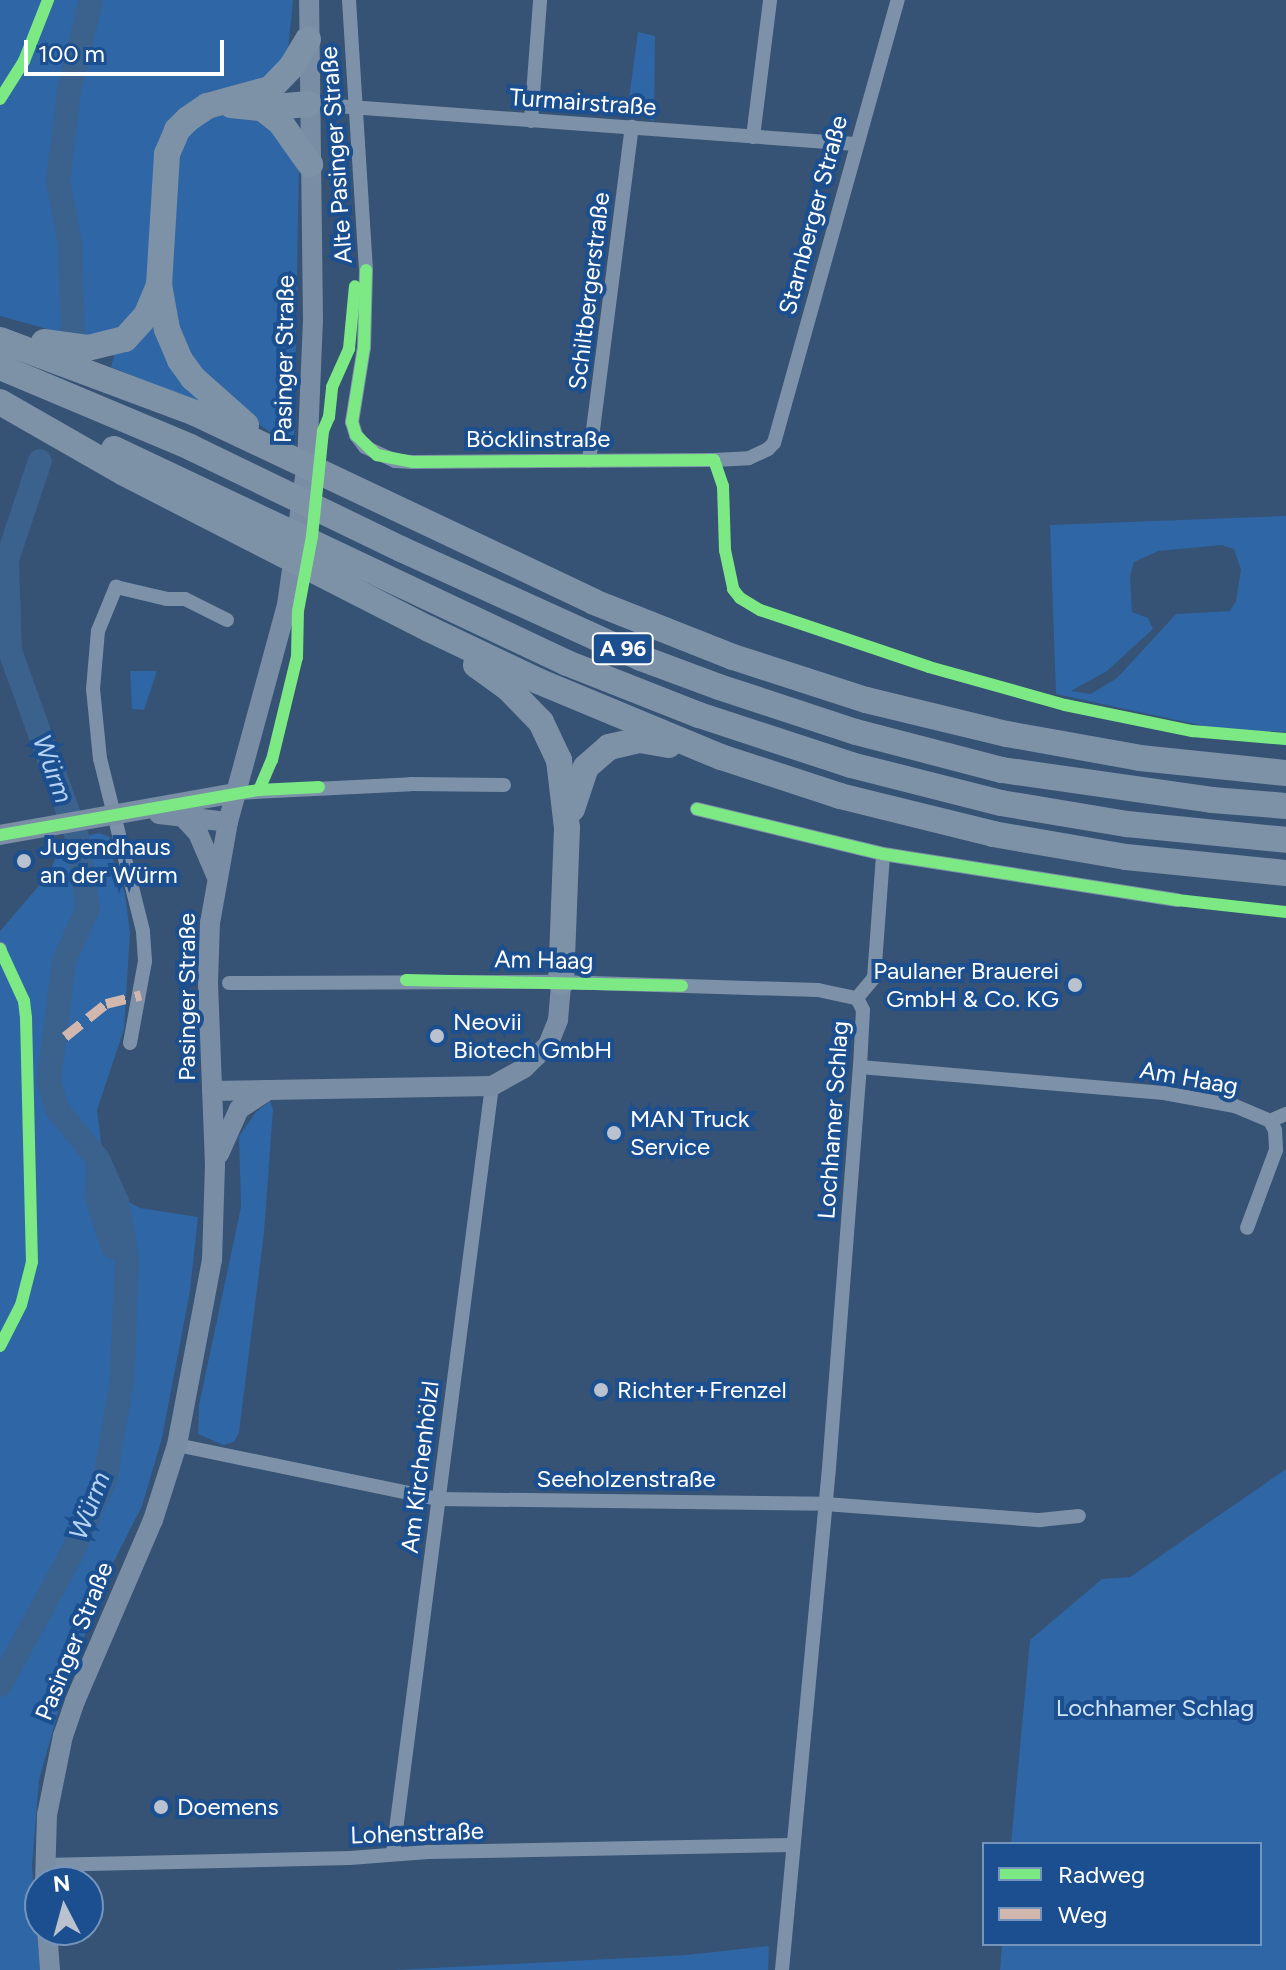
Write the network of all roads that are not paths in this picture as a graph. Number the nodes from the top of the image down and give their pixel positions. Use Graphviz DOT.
graph roads {
  1 [pos="309,0"];
  2 [pos="349,0"];
  3 [pos="540,0"];
  4 [pos="770,0"];
  5 [pos="898,0"];
  6 [pos="308,39"];
  7 [pos="266,99"];
  8 [pos="309,104"];
  9 [pos="353,107"];
  10 [pos="531,121"];
  11 [pos="632,127"];
  12 [pos="753,137"];
  13 [pos="855,144"];
  14 [pos="310,164"];
  15 [pos="159,285"];
  16 [pos="0,337"];
  17 [pos="0,367"];
  18 [pos="0,402"];
  19 [pos="774,443"];
  20 [pos="365,447"];
  21 [pos="295,460"];
  22 [pos="589,461"];
  23 [pos="227,620"];
  24 [pos="429,629"];
  25 [pos="721,757"];
  26 [pos="1286,773"];
  27 [pos="504,785"];
  28 [pos="236,793"];
  29 [pos="1286,806"];
  30 [pos="697,809"];
  31 [pos="139,811"];
  32 [pos="116,815"];
  33 [pos="183,817"];
  34 [pos="228,822"];
  35 [pos="567,828"];
  36 [pos="0,835"];
  37 [pos="1286,840"];
  38 [pos="883,854"];
  39 [pos="1286,873"];
  40 [pos="217,877"];
  41 [pos="1177,900"];
  42 [pos="561,982"];
  43 [pos="229,983"];
  44 [pos="857,998"];
  45 [pos="130,1043"];
  46 [pos="860,1067"];
  47 [pos="492,1086"];
  48 [pos="212,1091"];
  49 [pos="267,1091"];
  50 [pos="1286,1114"];
  51 [pos="1270,1121"];
  52 [pos="215,1165"];
  53 [pos="1247,1228"];
  54 [pos="177,1445"];
  55 [pos="438,1499"];
  56 [pos="825,1504"];
  57 [pos="1079,1516"];
  58 [pos="792,1845"];
  59 [pos="393,1853"];
  60 [pos="44,1866"];
  61 [pos="104,1870"];
  62 [pos="48,1946"];
  63 [pos="50,1970"];
  64 [pos="782,1970"];
  1 -- 6 [label="main road, Pasinger Straße"];
  2 -- 9 [label="street, Alte Pasinger Straße"];
  3 -- 10 [label="street"];
  4 -- 12 [label="street"];
  5 -- 13 [label="street, Starnberger Straße"];
  6 -- 7 [label="highway"];
  6 -- 8 [label="main road, Pasinger Straße"];
  7 -- 8 [label="highway"];
  7 -- 14 [label="highway"];
  7 -- 15 [label="highway"];
  8 -- 9 [label="street, Turmairstraße"];
  8 -- 14 [label="main road, Pasinger Straße"];
  9 -- 10 [label="street, Turmairstraße"];
  9 -- 20 [label="street, Alte Pasinger Straße"];
  10 -- 11 [label="street, Turmairstraße"];
  11 -- 12 [label="street, Turmairstraße"];
  11 -- 22 [label="street, Schiltbergerstraße"];
  12 -- 13 [label="street, Turmairstraße"];
  13 -- 19 [label="street, Starnberger Straße"];
  14 -- 28 [label="main road, Pasinger Straße"];
  15 -- 16 [label="highway"];
  15 -- 21 [label="highway"];
  16 -- 21 [label="highway"];
  17 -- 29 [label="highway, A 96"];
  18 -- 24 [label="highway"];
  18 -- 37 [label="highway, A 96"];
  19 -- 22 [label="street, Böcklinstraße"];
  20 -- 22 [label="street, Böcklinstraße"];
  21 -- 26 [label="highway"];
  23 -- 32 [label="street"];
  24 -- 25 [label="highway"];
  24 -- 35 [label="highway"];
  25 -- 35 [label="highway"];
  25 -- 39 [label="highway"];
  27 -- 28 [label="street"];
  28 -- 31 [label="main road"];
  28 -- 34 [label="main road, Pasinger Straße"];
  30 -- 38 [label="street"];
  31 -- 32 [label="main road"];
  31 -- 33 [label="main road"];
  32 -- 36 [label="main road"];
  32 -- 45 [label="street"];
  33 -- 34 [label="main road"];
  33 -- 40 [label="main road"];
  34 -- 40 [label="main road, Pasinger Straße"];
  35 -- 42 [label="highway"];
  38 -- 41 [label="street"];
  38 -- 44 [label="street, Lochhamer Schlag"];
  40 -- 48 [label="main road, Pasinger Straße"];
  42 -- 43 [label="street, Am Haag"];
  42 -- 44 [label="street, Am Haag"];
  42 -- 47 [label="main road"];
  44 -- 46 [label="street, Lochhamer Schlag"];
  46 -- 51 [label="street, Am Haag"];
  46 -- 56 [label="street, Lochhamer Schlag"];
  47 -- 49 [label="main road"];
  47 -- 55 [label="street, Am Kirchenhölzl"];
  48 -- 49 [label="main road"];
  48 -- 52 [label="main road, Pasinger Straße"];
  49 -- 52 [label="main road"];
  50 -- 51 [label="street"];
  51 -- 53 [label="street"];
  52 -- 54 [label="main road, Pasinger Straße"];
  54 -- 55 [label="street, Seeholzenstraße"];
  54 -- 60 [label="main road, Pasinger Straße"];
  55 -- 56 [label="street, Seeholzenstraße"];
  55 -- 59 [label="street, Am Kirchenhölzl"];
  56 -- 57 [label="street, Seeholzenstraße"];
  56 -- 58 [label="street, Lochhamer Schlag"];
  58 -- 59 [label="street, Lohenstraße"];
  58 -- 64 [label="street, Lochhamer Schlag"];
  59 -- 61 [label="street, Lohenstraße"];
  62 -- 63 [label="main road"];
}
